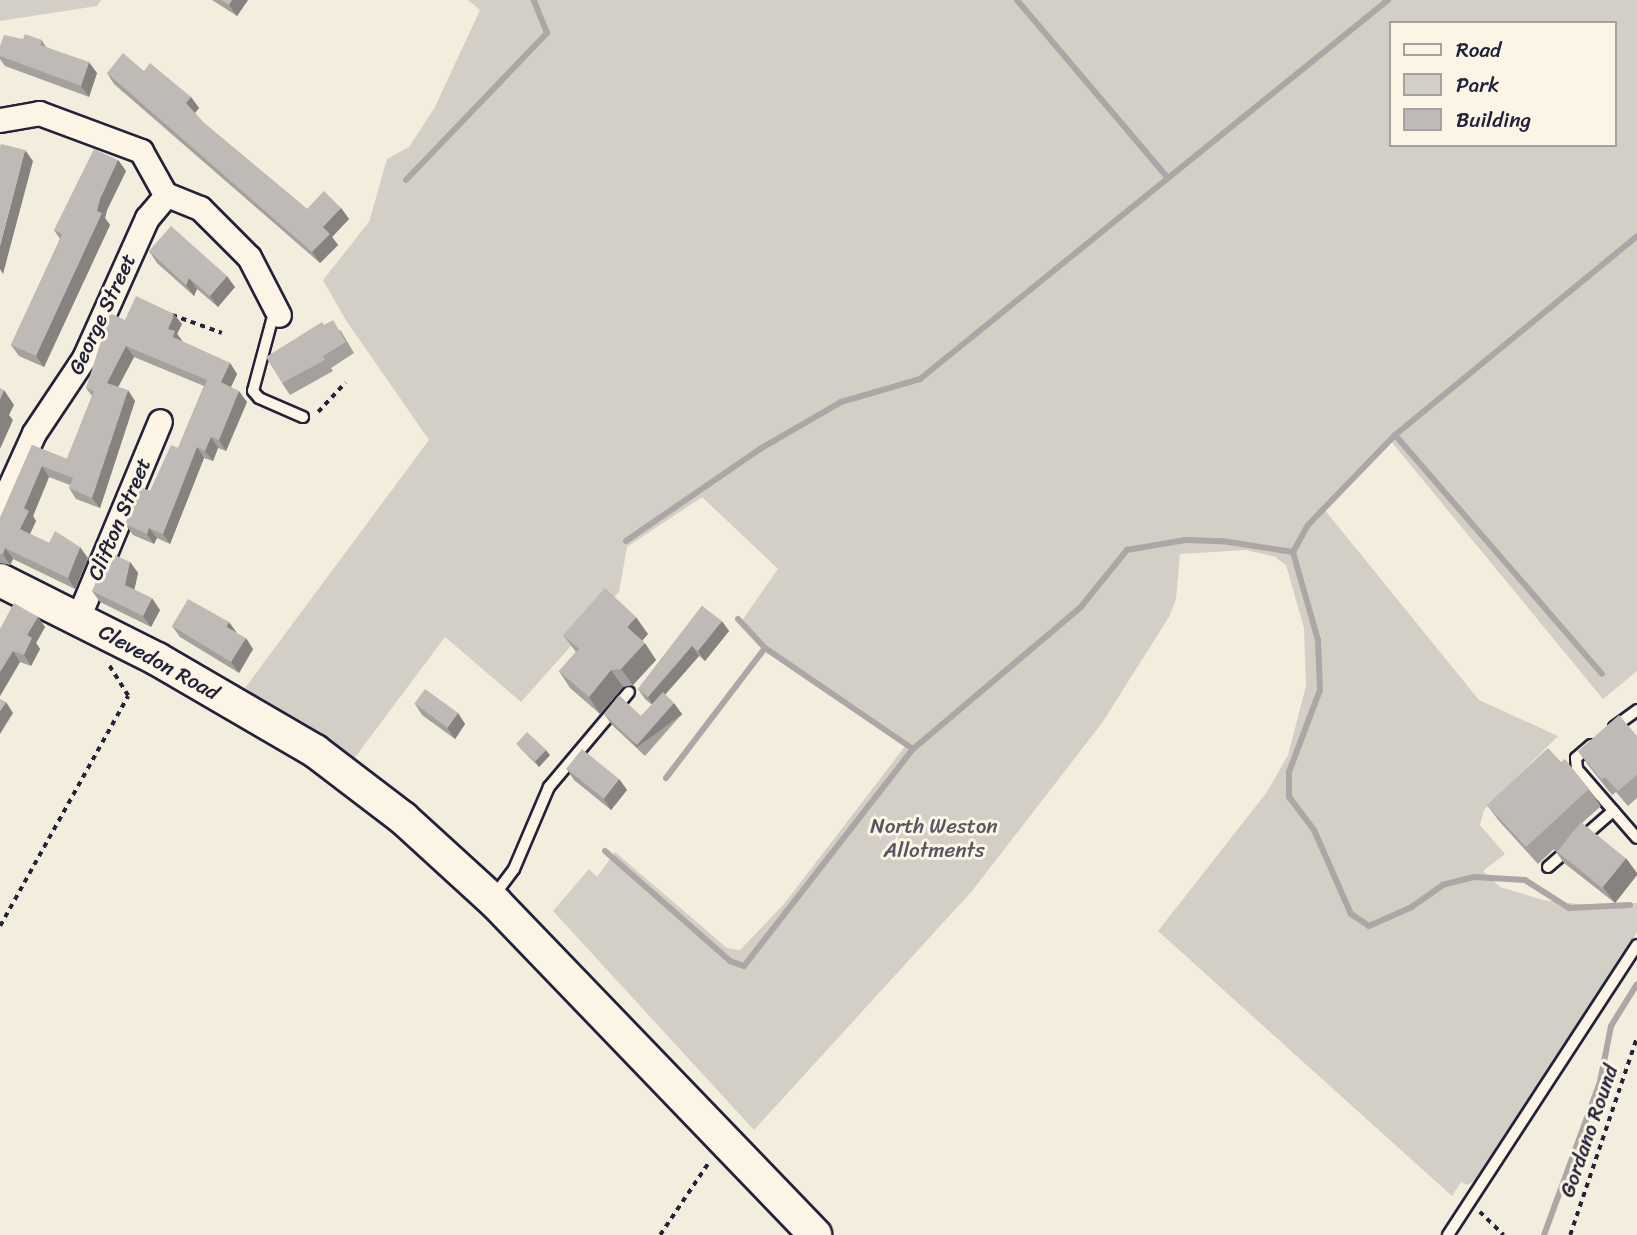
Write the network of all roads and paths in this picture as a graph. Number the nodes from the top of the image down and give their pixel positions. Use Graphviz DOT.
graph roads {
  1 [pos="0,120"];
  2 [pos="166,195"];
  3 [pos="160,310"];
  4 [pos="282,315"];
  5 [pos="222,333"];
  6 [pos="345,383"];
  7 [pos="160,417"];
  8 [pos="303,417"];
  9 [pos="0,508"];
  10 [pos="2,586"];
  11 [pos="78,618"];
  12 [pos="106,632"];
  13 [pos="629,692"];
  14 [pos="1637,710"];
  15 [pos="1613,811"];
  16 [pos="1637,838"];
  17 [pos="1548,867"];
  18 [pos="491,898"];
  19 [pos="0,926"];
  20 [pos="1637,945"];
  21 [pos="1637,1037"];
  22 [pos="722,1142"];
  23 [pos="1470,1201"];
  24 [pos="811,1233"];
  25 [pos="660,1235"];
  26 [pos="1448,1235"];
  27 [pos="1504,1235"];
  28 [pos="1570,1235"];
  1 -- 2 [label="street"];
  2 -- 4 [label="street"];
  2 -- 9 [label="street, George Street"];
  3 -- 5 [label="path"];
  4 -- 8 [label="lane"];
  6 -- 8 [label="path"];
  7 -- 11 [label="street, Clifton Street"];
  10 -- 11 [label="main road, Clevedon Road"];
  11 -- 12 [label="main road, Clevedon Road"];
  12 -- 18 [label="main road, Clevedon Road"];
  12 -- 19 [label="path"];
  13 -- 18 [label="lane"];
  14 -- 15 [label="lane"];
  15 -- 16 [label="lane"];
  15 -- 17 [label="lane"];
  18 -- 22 [label="main road, Clevedon Road"];
  20 -- 23 [label="lane"];
  21 -- 28 [label="path, Gordano Round"];
  22 -- 24 [label="main road, Clevedon Road"];
  22 -- 25 [label="path"];
  23 -- 26 [label="lane"];
  23 -- 27 [label="path"];
}
